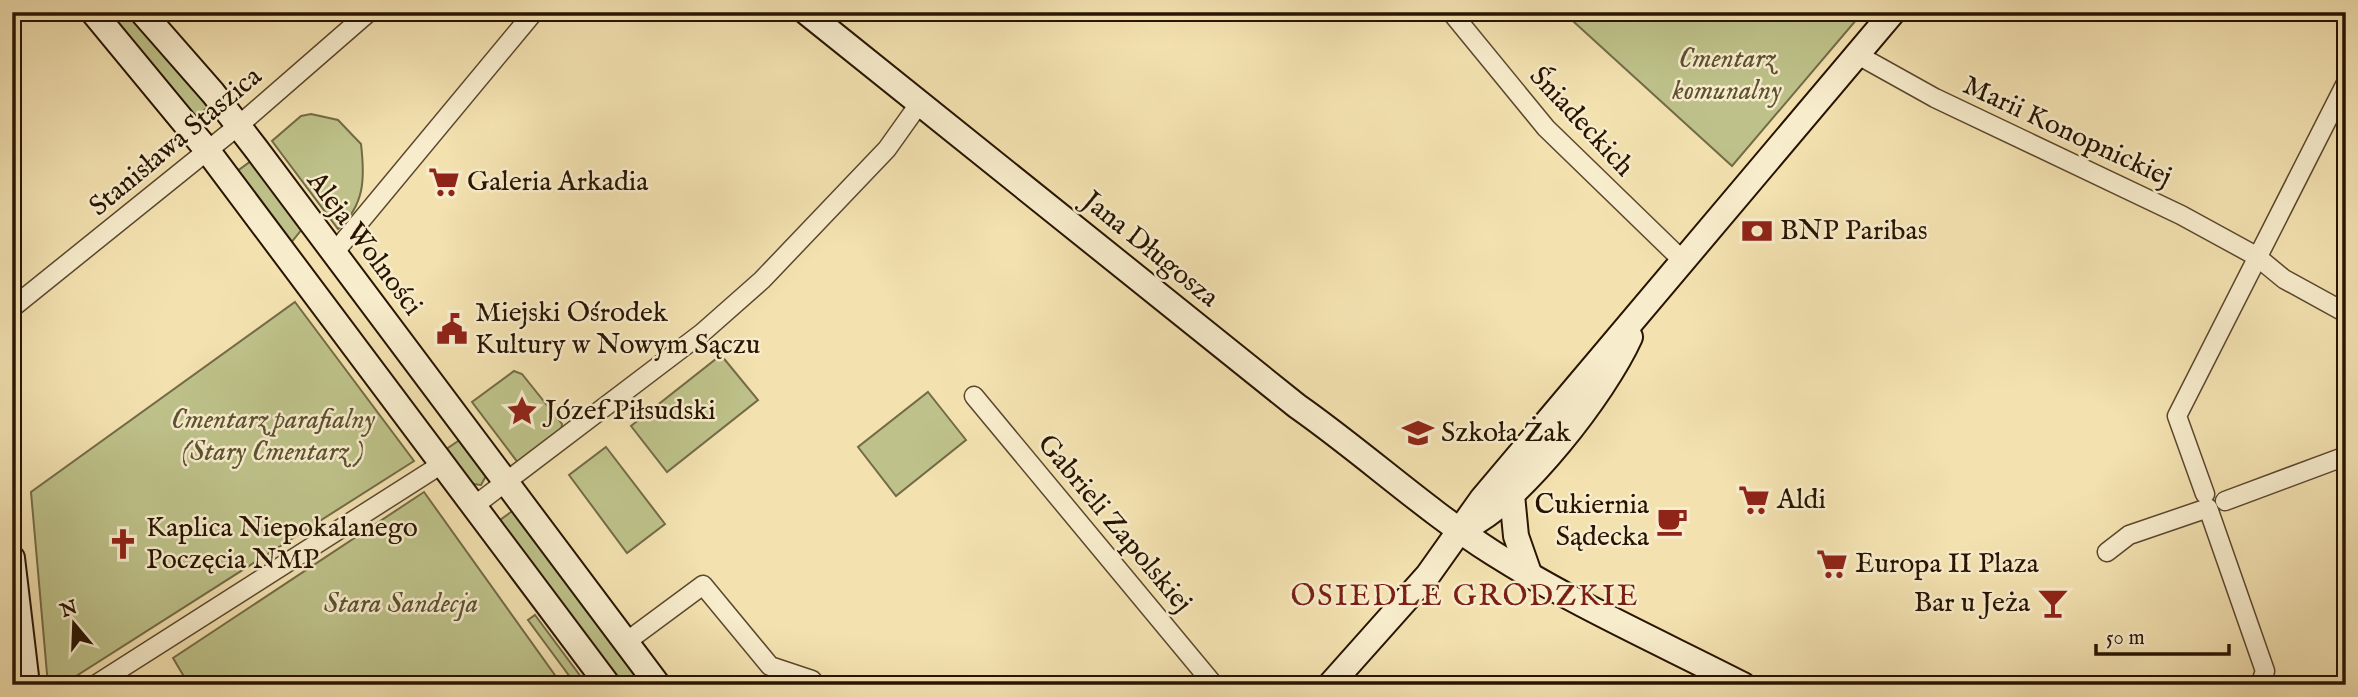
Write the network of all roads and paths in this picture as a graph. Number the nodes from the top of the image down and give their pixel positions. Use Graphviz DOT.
graph roads {
  1 [pos="93,12"];
  2 [pos="142,12"];
  3 [pos="369,12"];
  4 [pos="534,12"];
  5 [pos="806,12"];
  6 [pos="1451,12"];
  7 [pos="1893,12"];
  8 [pos="1856,54"];
  9 [pos="2346,83"];
  10 [pos="919,104"];
  11 [pos="239,126"];
  12 [pos="207,150"];
  13 [pos="334,253"];
  14 [pos="2256,256"];
  15 [pos="1682,260"];
  16 [pos="1645,305"];
  17 [pos="12,308"];
  18 [pos="2346,313"];
  19 [pos="974,396"];
  20 [pos="2346,456"];
  21 [pos="442,464"];
  22 [pos="506,480"];
  23 [pos="2205,494"];
  24 [pos="1512,495"];
  25 [pos="2225,501"];
  26 [pos="474,506"];
  27 [pos="1460,531"];
  28 [pos="2107,552"];
  29 [pos="12,558"];
  30 [pos="1530,576"];
  31 [pos="626,642"];
  32 [pos="27,685"];
  33 [pos="95,685"];
  34 [pos="608,685"];
  35 [pos="658,685"];
  36 [pos="816,685"];
  37 [pos="1214,685"];
  38 [pos="1330,685"];
  39 [pos="1743,685"];
  40 [pos="2260,685"];
  1 -- 12 [label="street"];
  2 -- 11 [label="street, Aleja Wolności"];
  3 -- 11 [label="street, Stanisława Staszica"];
  4 -- 13 [label="street"];
  5 -- 10 [label="street, Jana Długosza"];
  6 -- 15 [label="street, Śniadeckich"];
  7 -- 8 [label="street"];
  8 -- 14 [label="street, Marii Konopnickiej"];
  8 -- 15 [label="street"];
  9 -- 14 [label="street"];
  10 -- 22 [label="street"];
  10 -- 27 [label="street, Jana Długosza"];
  11 -- 12 [label="street, Stanisława Staszica"];
  11 -- 13 [label="street, Aleja Wolności"];
  12 -- 17 [label="street, Stanisława Staszica"];
  12 -- 21 [label="street"];
  13 -- 22 [label="street, Aleja Wolności"];
  14 -- 18 [label="street, Marii Konopnickiej"];
  14 -- 23 [label="street"];
  15 -- 16 [label="street"];
  16 -- 24 [label="street"];
  16 -- 27 [label="street"];
  19 -- 37 [label="street, Gabrieli Zapolskiej"];
  20 -- 25 [label="street"];
  21 -- 26 [label="street"];
  21 -- 33 [label="street"];
  22 -- 26 [label="street"];
  22 -- 31 [label="street, Aleja Wolności"];
  24 -- 27 [label="street"];
  24 -- 30 [label="street"];
  26 -- 34 [label="street"];
  27 -- 30 [label="street, Jana Długosza"];
  27 -- 38 [label="street"];
  28 -- 40 [label="street"];
  29 -- 32 [label="street"];
  30 -- 39 [label="street, Jana Długosza"];
  31 -- 35 [label="street, Aleja Wolności"];
  31 -- 36 [label="street"];
}
